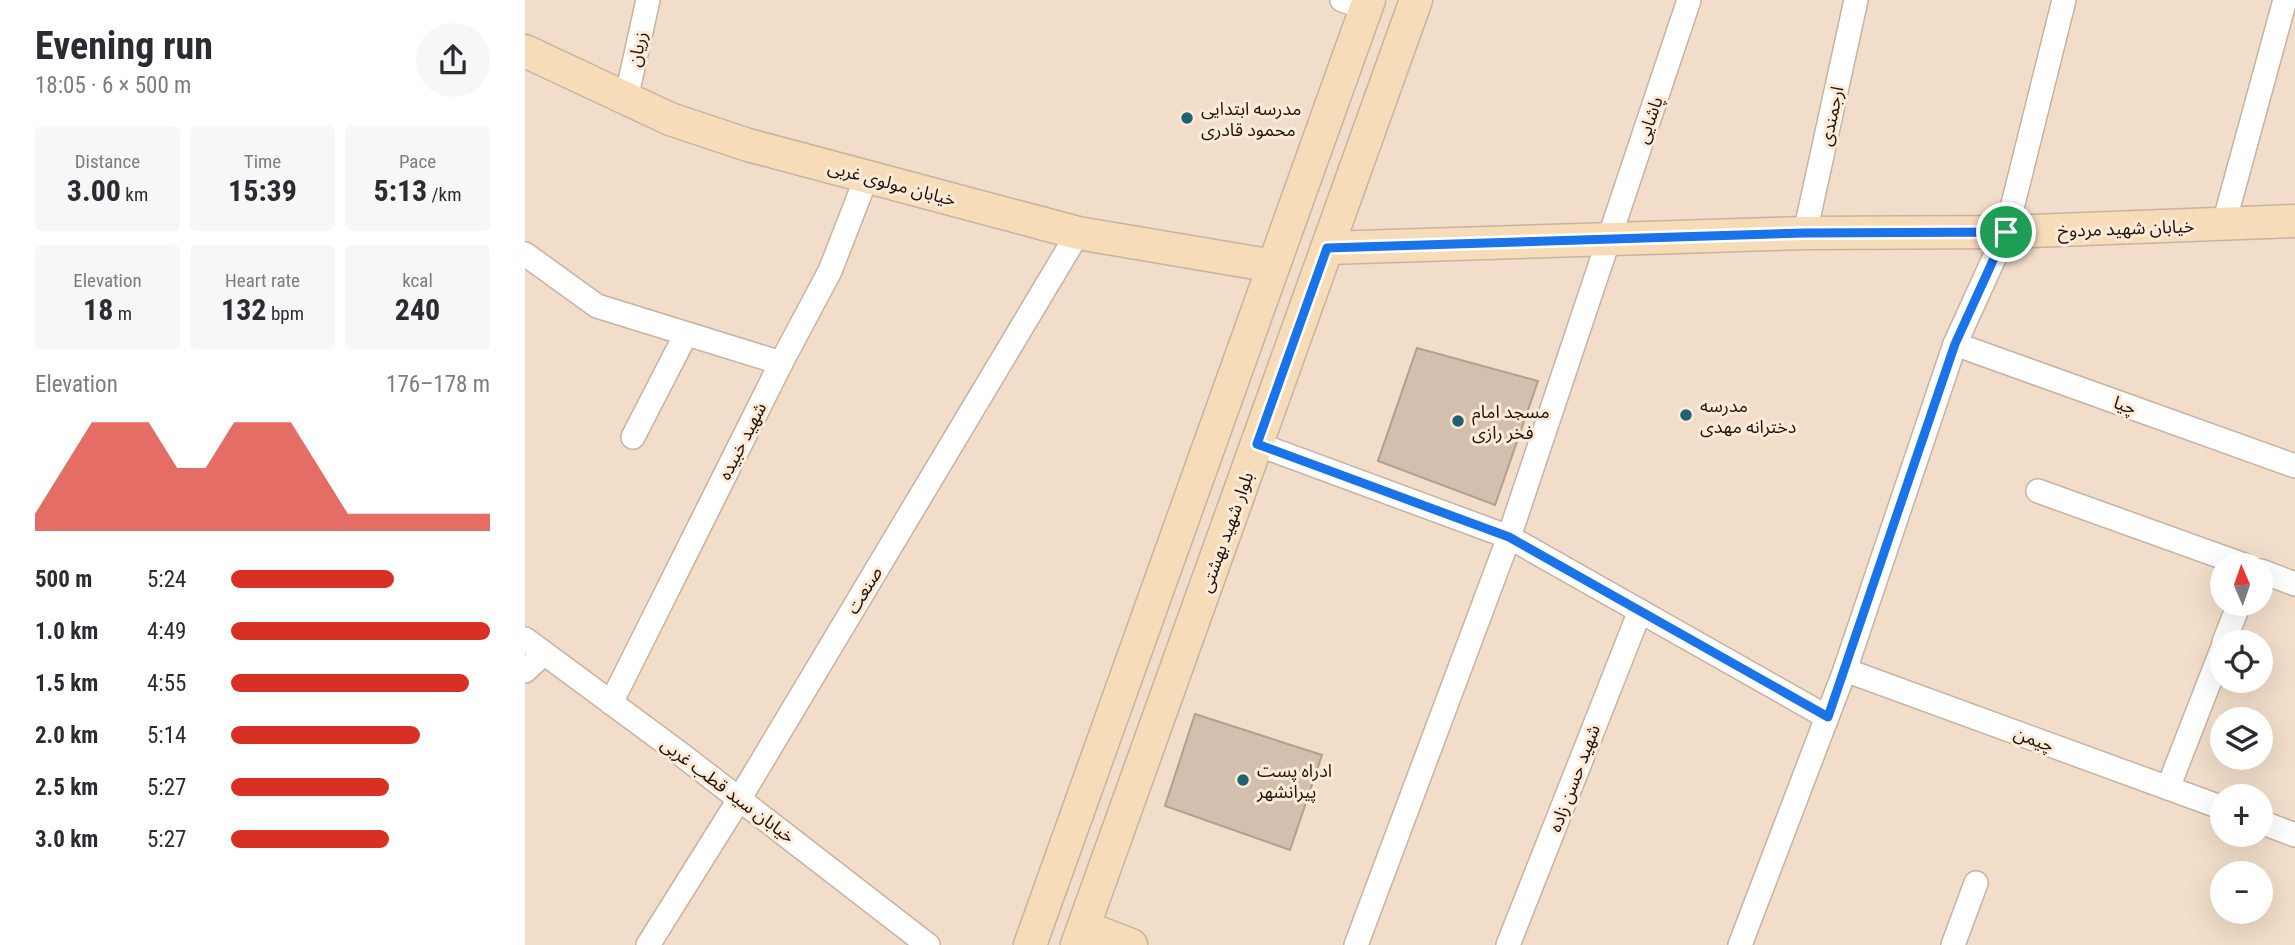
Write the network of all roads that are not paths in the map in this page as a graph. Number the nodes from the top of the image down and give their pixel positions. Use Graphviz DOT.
graph roads {
  1 [pos="648,0"];
  2 [pos="1416,0"];
  3 [pos="1689,0"];
  4 [pos="1856,0"];
  5 [pos="2064,0"];
  6 [pos="2285,0"];
  7 [pos="1359,3"];
  8 [pos="525,51"];
  9 [pos="626,99"];
  10 [pos="867,176"];
  11 [pos="2295,221"];
  12 [pos="2224,223"];
  13 [pos="2006,232"];
  14 [pos="1078,233"];
  15 [pos="1805,233"];
  16 [pos="1609,239"];
  17 [pos="1327,248"];
  18 [pos="525,254"];
  19 [pos="1273,266"];
  20 [pos="686,334"];
  21 [pos="1955,344"];
  22 [pos="781,363"];
  23 [pos="633,437"];
  24 [pos="1257,444"];
  25 [pos="2295,466"];
  26 [pos="2038,491"];
  27 [pos="1509,537"];
  28 [pos="2211,553"];
  29 [pos="2273,576"];
  30 [pos="2295,584"];
  31 [pos="1640,611"];
  32 [pos="525,639"];
  33 [pos="543,654"];
  34 [pos="1845,670"];
  35 [pos="525,671"];
  36 [pos="2210,680"];
  37 [pos="611,703"];
  38 [pos="1828,717"];
  39 [pos="2168,788"];
  40 [pos="740,798"];
  41 [pos="2210,803"];
  42 [pos="2273,827"];
  43 [pos="2295,835"];
  44 [pos="1976,883"];
  45 [pos="1081,936"];
  46 [pos="648,945"];
  47 [pos="928,945"];
  48 [pos="1030,945"];
  49 [pos="1131,945"];
  50 [pos="1356,945"];
  51 [pos="1509,945"];
  52 [pos="1740,945"];
  53 [pos="1953,945"];
  1 -- 9 [label="street, زریان"];
  2 -- 17 [label="main road, بلوار شهید بهشتی"];
  3 -- 16 [label="street, پاشایی"];
  4 -- 15 [label="street, ارجمندی"];
  5 -- 13 [label="street"];
  6 -- 12 [label="street"];
  7 -- 19 [label="main road"];
  8 -- 9 [label="main road, خیابان مولوی غربی"];
  9 -- 10 [label="main road, خیابان مولوی غربی"];
  10 -- 14 [label="main road, خیابان مولوی غربی"];
  10 -- 22 [label="street, شهید خبیده"];
  11 -- 12 [label="main road, خیابان شهید مردوخ"];
  12 -- 13 [label="main road, خیابان شهید مردوخ"];
  13 -- 15 [label="main road, خیابان شهید مردوخ"];
  13 -- 21 [label="street"];
  14 -- 19 [label="main road, خیابان مولوی غربی"];
  14 -- 40 [label="street, صنعت"];
  15 -- 16 [label="main road, خیابان شهید مردوخ"];
  16 -- 17 [label="main road, خیابان شهید مردوخ"];
  16 -- 27 [label="street, پاشایی"];
  17 -- 24 [label="main road, بلوار شهید بهشتی"];
  18 -- 20 [label="street"];
  19 -- 48 [label="main road"];
  20 -- 22 [label="street"];
  20 -- 23 [label="street"];
  21 -- 25 [label="street, چیا"];
  21 -- 34 [label="street"];
  22 -- 37 [label="street, شهید خبیده"];
  24 -- 27 [label="street"];
  24 -- 45 [label="main road, بلوار شهید بهشتی"];
  26 -- 28 [label="street"];
  27 -- 31 [label="street"];
  27 -- 50 [label="street, پاشایی"];
  29 -- 30 [label="street"];
  31 -- 38 [label="street"];
  31 -- 51 [label="street, شهید حسن زاده"];
  32 -- 33 [label="street, خیابان سید قطب غربی"];
  33 -- 35 [label="street"];
  33 -- 37 [label="street, خیابان سید قطب غربی"];
  34 -- 38 [label="street"];
  34 -- 39 [label="street, چیمن"];
  36 -- 39 [label="street"];
  37 -- 40 [label="street, خیابان سید قطب غربی"];
  38 -- 52 [label="street"];
  39 -- 41 [label="street, چیمن"];
  40 -- 46 [label="street, صنعت"];
  40 -- 47 [label="street, خیابان سید قطب غربی"];
  42 -- 43 [label="street"];
  44 -- 53 [label="street"];
  45 -- 49 [label="main road"];
}
